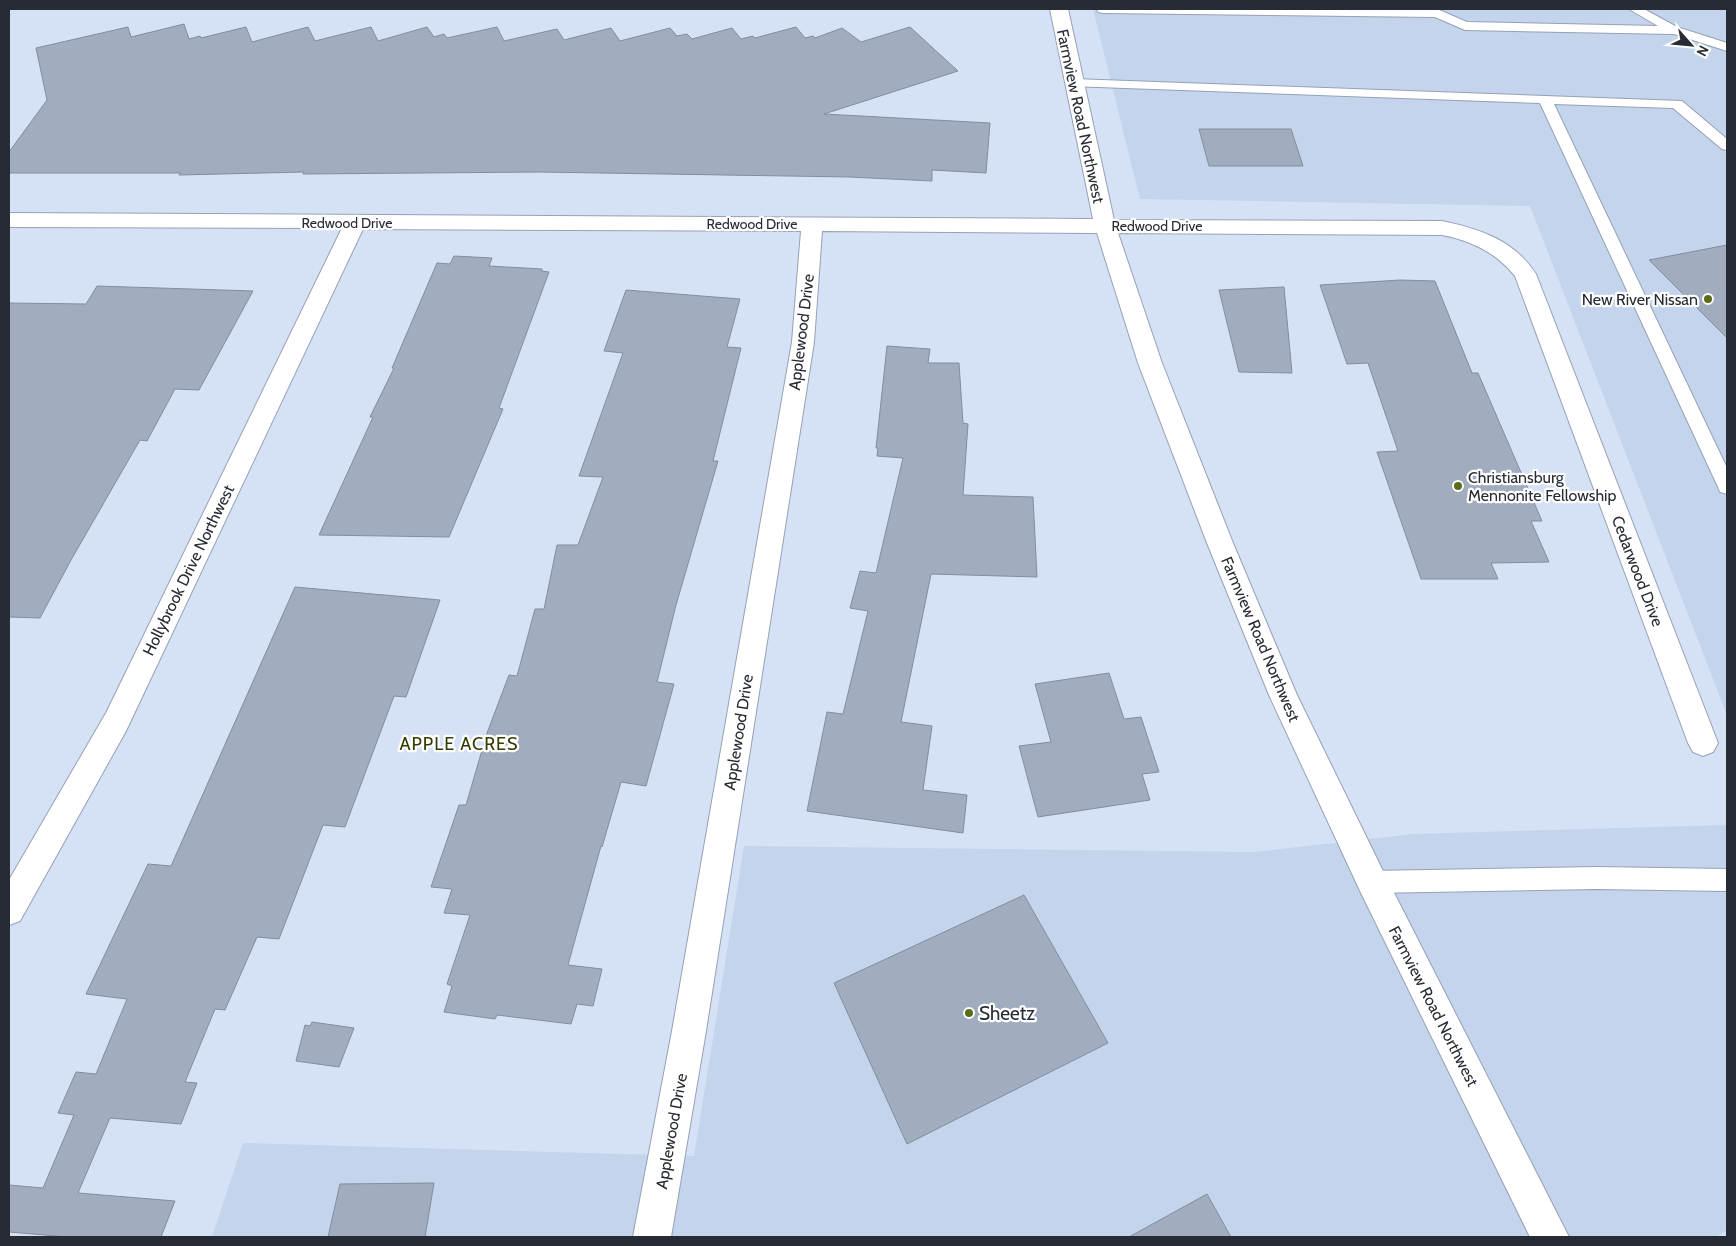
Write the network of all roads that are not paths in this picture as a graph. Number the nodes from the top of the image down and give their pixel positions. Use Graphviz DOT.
graph roads {
  1 [pos="1059,9"];
  2 [pos="1103,9"];
  3 [pos="1634,9"];
  4 [pos="1436,11"];
  5 [pos="1675,30"];
  6 [pos="1727,47"];
  7 [pos="1074,83"];
  8 [pos="1544,100"];
  9 [pos="1727,146"];
  10 [pos="9,220"];
  11 [pos="355,223"];
  12 [pos="812,224"];
  13 [pos="1105,226"];
  14 [pos="1493,242"];
  15 [pos="1727,487"];
  16 [pos="1702,743"];
  17 [pos="1727,880"];
  18 [pos="1372,882"];
  19 [pos="9,910"];
  20 [pos="652,1237"];
  21 [pos="1550,1237"];
  1 -- 7 [label="street, Farmview Road Northwest"];
  2 -- 4 [label="lane"];
  3 -- 5 [label="lane"];
  4 -- 5 [label="lane"];
  5 -- 6 [label="lane"];
  7 -- 8 [label="lane"];
  7 -- 13 [label="street, Farmview Road Northwest"];
  8 -- 9 [label="lane"];
  8 -- 15 [label="lane"];
  10 -- 11 [label="street, Redwood Drive"];
  11 -- 12 [label="street, Redwood Drive"];
  11 -- 19 [label="street, Hollybrook Drive Northwest"];
  12 -- 13 [label="street, Redwood Drive"];
  12 -- 20 [label="street, Applewood Drive"];
  13 -- 14 [label="street, Redwood Drive"];
  13 -- 18 [label="street, Farmview Road Northwest"];
  14 -- 16 [label="street, Cedarwood Drive"];
  17 -- 18 [label="lane"];
  18 -- 21 [label="street, Farmview Road Northwest"];
}
